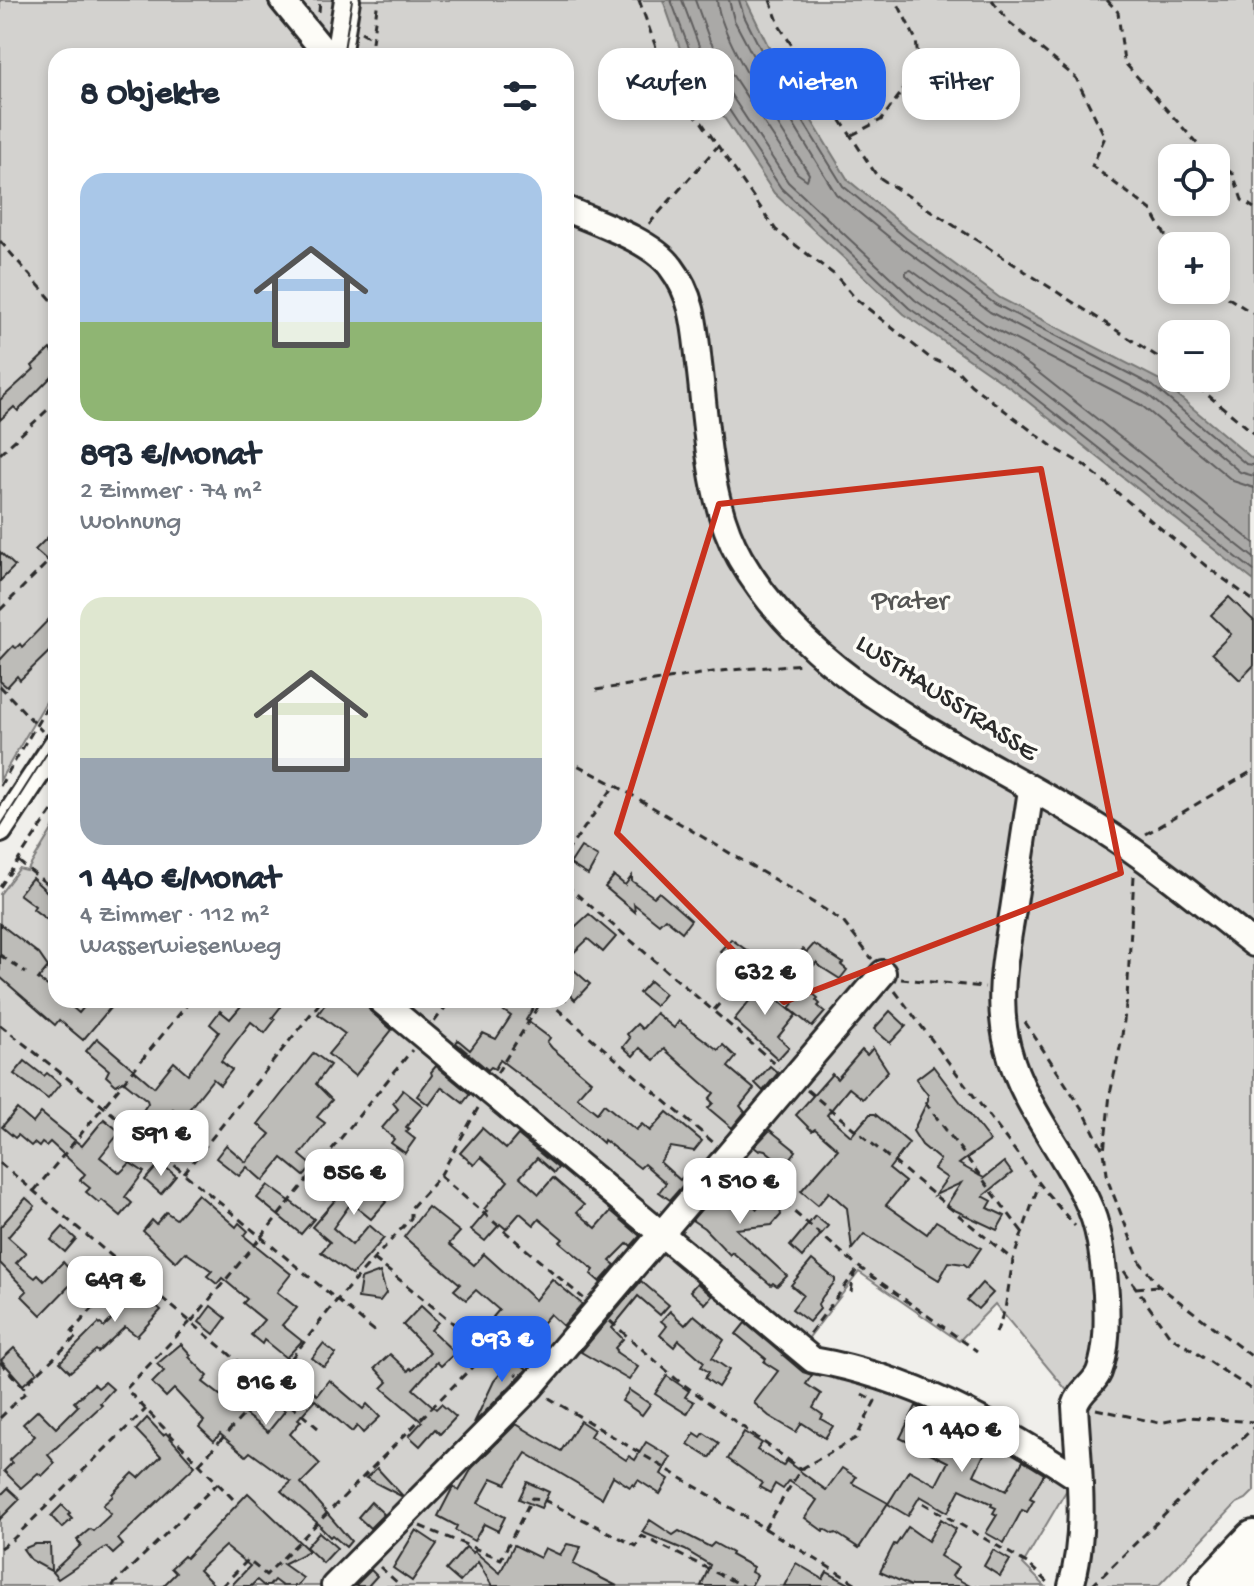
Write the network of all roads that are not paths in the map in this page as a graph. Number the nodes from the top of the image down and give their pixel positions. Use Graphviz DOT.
graph roads {
  1 [pos="282,0"];
  2 [pos="347,0"];
  3 [pos="321,48"];
  4 [pos="339,48"];
  5 [pos="574,212"];
  6 [pos="48,757"];
  7 [pos="1031,790"];
  8 [pos="0,830"];
  9 [pos="1254,944"];
  10 [pos="883,973"];
  11 [pos="390,1008"];
  12 [pos="662,1232"];
  13 [pos="1079,1489"];
  14 [pos="1254,1539"];
  15 [pos="1254,1580"];
  16 [pos="334,1586"];
  17 [pos="1071,1586"];
  18 [pos="1209,1586"];
  19 [pos="1248,1586"];
  1 -- 3 [label="street"];
  2 -- 4 [label="street"];
  5 -- 7 [label="street, LUSTHAUSSTRASSE"];
  6 -- 8 [label="street"];
  7 -- 9 [label="street, LUSTHAUSSTRASSE"];
  7 -- 13 [label="street"];
  10 -- 12 [label="street"];
  11 -- 12 [label="street"];
  12 -- 13 [label="street"];
  12 -- 16 [label="street"];
  13 -- 17 [label="street"];
  14 -- 18 [label="highway"];
  15 -- 19 [label="highway"];
}
